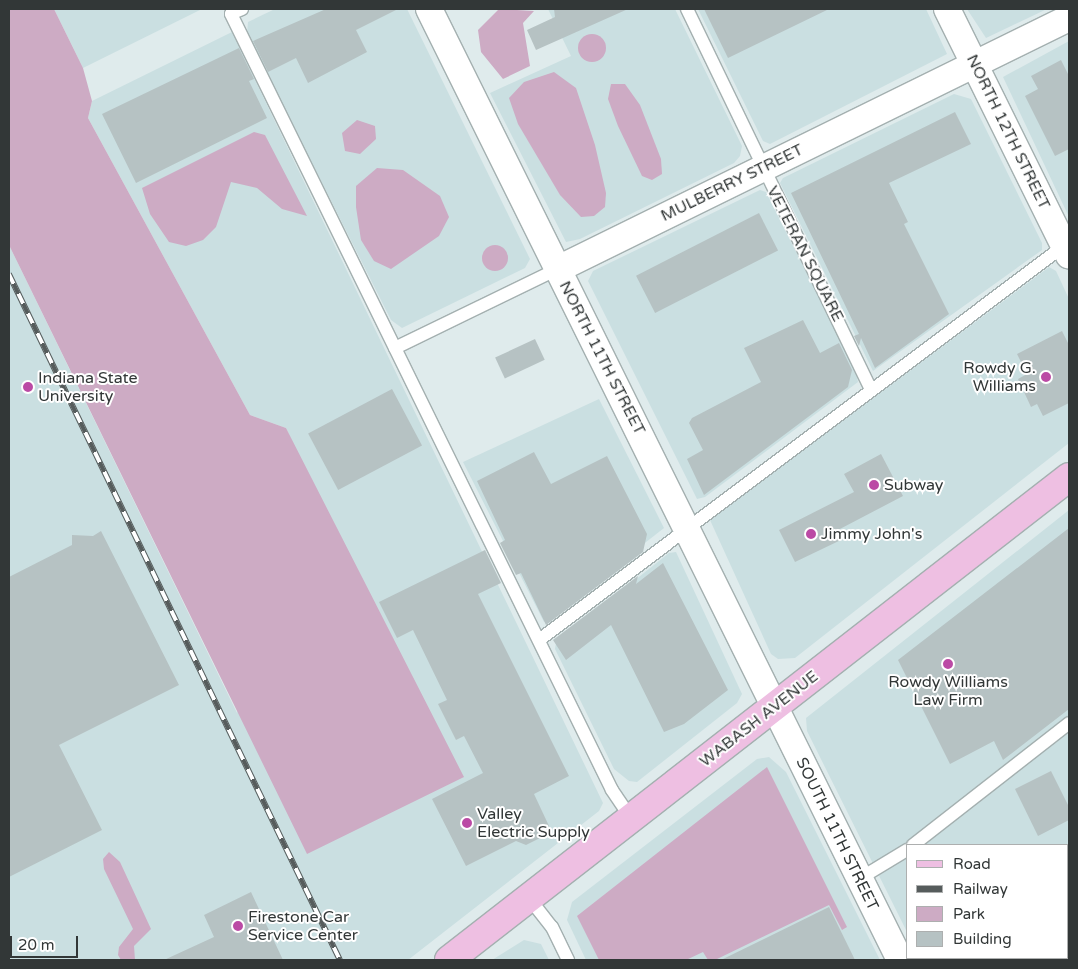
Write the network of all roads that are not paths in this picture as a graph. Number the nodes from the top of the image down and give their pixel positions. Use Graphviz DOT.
graph roads {
  1 [pos="429,9"];
  2 [pos="687,9"];
  3 [pos="947,9"];
  4 [pos="237,12"];
  5 [pos="1069,18"];
  6 [pos="975,64"];
  7 [pos="763,168"];
  8 [pos="1068,248"];
  9 [pos="558,269"];
  10 [pos="395,348"];
  11 [pos="870,390"];
  12 [pos="1069,477"];
  13 [pos="688,529"];
  14 [pos="539,640"];
  15 [pos="774,707"];
  16 [pos="1069,723"];
  17 [pos="631,818"];
  18 [pos="914,844"];
  19 [pos="906,851"];
  20 [pos="859,879"];
  21 [pos="530,898"];
  22 [pos="450,960"];
  23 [pos="568,960"];
  24 [pos="900,960"];
  1 -- 9 [label="street, NORTH 11TH STREET"];
  2 -- 7 [label="lane, VETERAN SQUARE"];
  3 -- 6 [label="street, NORTH 12TH STREET"];
  4 -- 10 [label="lane"];
  5 -- 6 [label="street, MULBERRY STREET"];
  6 -- 7 [label="street, MULBERRY STREET"];
  6 -- 8 [label="street, NORTH 12TH STREET"];
  7 -- 9 [label="street, MULBERRY STREET"];
  7 -- 11 [label="lane, VETERAN SQUARE"];
  8 -- 11 [label="lane"];
  9 -- 10 [label="lane, MULBERRY STREET"];
  9 -- 13 [label="street, NORTH 11TH STREET"];
  10 -- 14 [label="lane"];
  11 -- 13 [label="lane"];
  12 -- 15 [label="main road, WABASH AVENUE"];
  13 -- 14 [label="lane"];
  13 -- 15 [label="street, NORTH 11TH STREET"];
  14 -- 17 [label="lane"];
  15 -- 17 [label="main road, WABASH AVENUE"];
  15 -- 20 [label="street, SOUTH 11TH STREET"];
  16 -- 18 [label="lane"];
  17 -- 21 [label="main road, WABASH AVENUE"];
  19 -- 20 [label="lane"];
  20 -- 24 [label="street, SOUTH 11TH STREET"];
  21 -- 22 [label="main road, WABASH AVENUE"];
  21 -- 23 [label="lane"];
}
